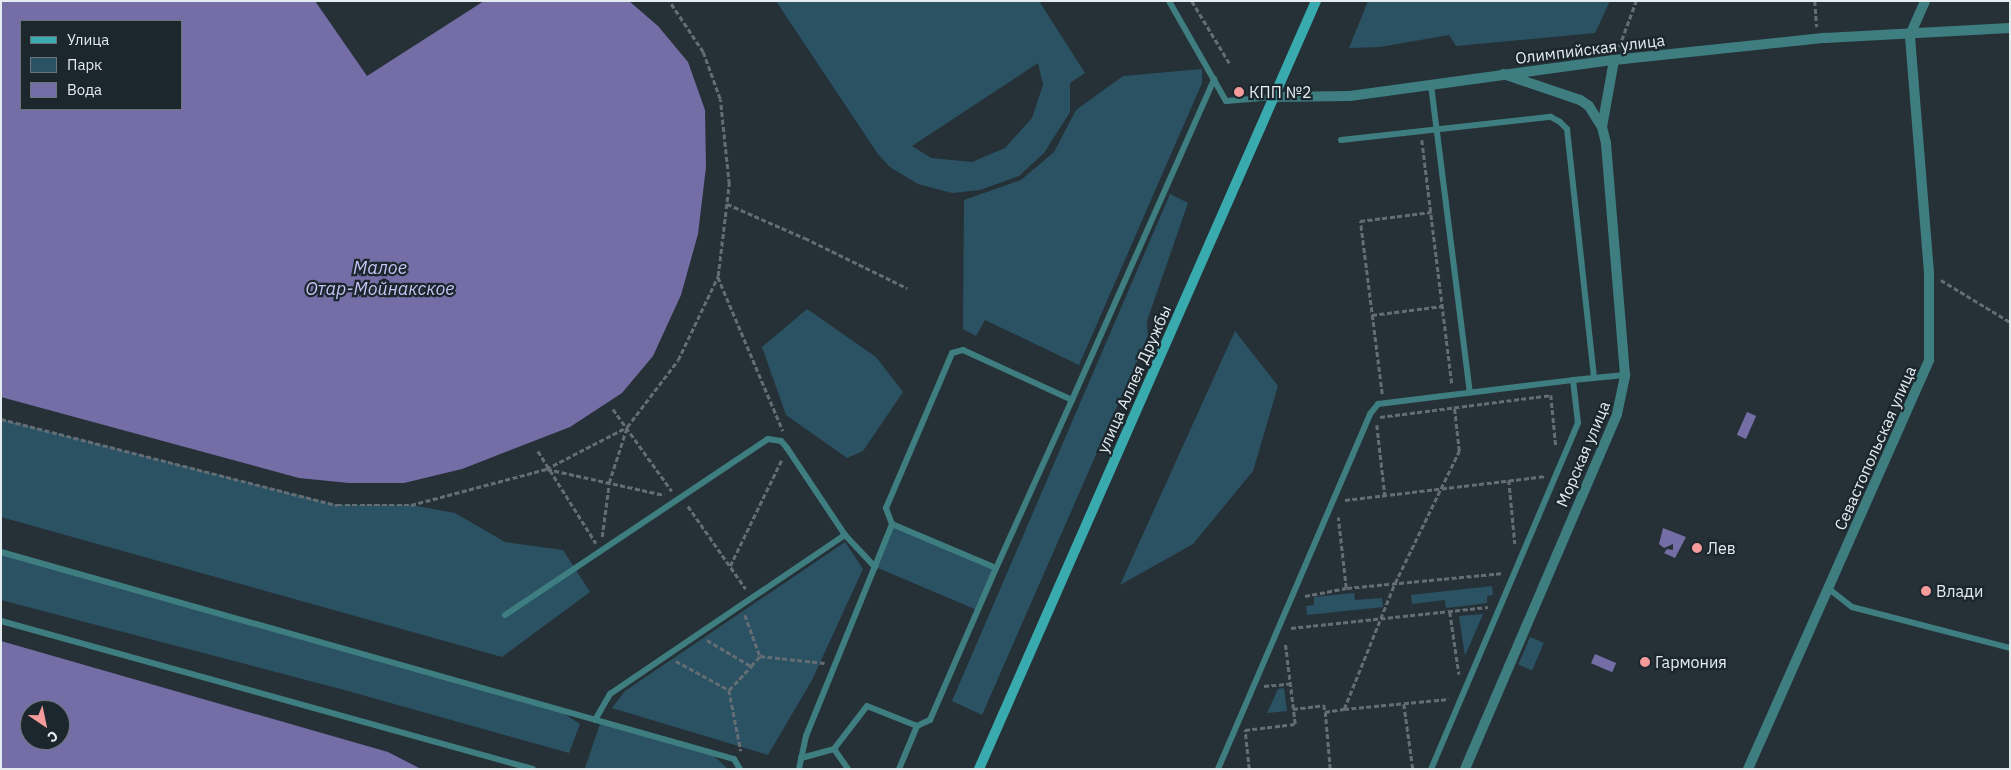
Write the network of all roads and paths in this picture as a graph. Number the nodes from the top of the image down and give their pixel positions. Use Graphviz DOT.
graph roads {
  1 [pos="669,1"];
  2 [pos="1169,1"];
  3 [pos="1192,1"];
  4 [pos="1316,1"];
  5 [pos="1636,1"];
  6 [pos="1815,1"];
  7 [pos="1925,1"];
  8 [pos="2010,28"];
  9 [pos="1910,35"];
  10 [pos="1817,39"];
  11 [pos="1614,60"];
  12 [pos="1230,64"];
  13 [pos="1503,74"];
  14 [pos="1214,80"];
  15 [pos="1431,84"];
  16 [pos="1274,97"];
  17 [pos="1602,127"];
  18 [pos="1437,130"];
  19 [pos="1421,131"];
  20 [pos="1341,140"];
  21 [pos="727,204"];
  22 [pos="1431,212"];
  23 [pos="1929,273"];
  24 [pos="718,276"];
  25 [pos="907,288"];
  26 [pos="1442,306"];
  27 [pos="1372,315"];
  28 [pos="2010,322"];
  29 [pos="1625,375"];
  30 [pos="1594,377"];
  31 [pos="1572,380"];
  32 [pos="1470,393"];
  33 [pos="1453,395"];
  34 [pos="1072,400"];
  35 [pos="1383,403"];
  36 [pos="1454,407"];
  37 [pos="613,408"];
  38 [pos="1385,416"];
  39 [pos="1,419"];
  40 [pos="627,427"];
  41 [pos="787,448"];
  42 [pos="538,451"];
  43 [pos="1558,467"];
  44 [pos="546,469"];
  45 [pos="1550,475"];
  46 [pos="1509,480"];
  47 [pos="609,483"];
  48 [pos="1441,488"];
  49 [pos="1385,495"];
  50 [pos="679,497"];
  51 [pos="1336,501"];
  52 [pos="1337,511"];
  53 [pos="892,524"];
  54 [pos="845,534"];
  55 [pos="1515,548"];
  56 [pos="600,550"];
  57 [pos="1,552"];
  58 [pos="730,566"];
  59 [pos="875,567"];
  60 [pos="996,568"];
  61 [pos="1509,572"];
  62 [pos="1395,583"];
  63 [pos="1346,588"];
  64 [pos="1829,589"];
  65 [pos="751,596"];
  66 [pos="1302,602"];
  67 [pos="740,604"];
  68 [pos="1494,607"];
  69 [pos="1450,612"];
  70 [pos="505,615"];
  71 [pos="1381,619"];
  72 [pos="1294,620"];
  73 [pos="1,621"];
  74 [pos="1291,628"];
  75 [pos="697,634"];
  76 [pos="1284,641"];
  77 [pos="2010,648"];
  78 [pos="1280,650"];
  79 [pos="667,655"];
  80 [pos="760,656"];
  81 [pos="835,664"];
  82 [pos="751,666"];
  83 [pos="1268,677"];
  84 [pos="1460,683"];
  85 [pos="1289,684"];
  86 [pos="1264,686"];
  87 [pos="729,690"];
  88 [pos="1261,693"];
  89 [pos="1453,699"];
  90 [pos="1404,704"];
  91 [pos="1293,709"];
  92 [pos="1344,709"];
  93 [pos="1325,712"];
  94 [pos="596,720"];
  95 [pos="1248,723"];
  96 [pos="917,726"];
  97 [pos="1245,730"];
  98 [pos="1241,737"];
  99 [pos="834,749"];
  100 [pos="741,751"];
  101 [pos="801,758"];
  102 [pos="533,769"];
  103 [pos="739,769"];
  104 [pos="799,769"];
  105 [pos="848,769"];
  106 [pos="899,769"];
  107 [pos="979,769"];
  108 [pos="1218,769"];
  109 [pos="1249,769"];
  110 [pos="1330,769"];
  111 [pos="1413,769"];
  112 [pos="1431,769"];
  113 [pos="1465,769"];
  114 [pos="1748,769"];
  1 -- 21 [label="path"];
  2 -- 14 [label="lane"];
  3 -- 12 [label="path"];
  4 -- 16 [label="main road, улица Аллея Дружбы"];
  5 -- 11 [label="path"];
  6 -- 10 [label="path"];
  7 -- 9 [label="street, Севастопольская улица"];
  8 -- 9 [label="street, Олимпийская улица"];
  9 -- 10 [label="street, Олимпийская улица"];
  9 -- 23 [label="street, Севастопольская улица"];
  10 -- 11 [label="street, Олимпийская улица"];
  11 -- 13 [label="street, Олимпийская улица"];
  11 -- 17 [label="street"];
  13 -- 15 [label="street, Олимпийская улица"];
  13 -- 17 [label="street, Морская улица"];
  14 -- 16 [label="lane"];
  14 -- 34 [label="lane"];
  15 -- 16 [label="street, Олимпийская улица"];
  15 -- 18 [label="lane"];
  16 -- 107 [label="main road, улица Аллея Дружбы"];
  17 -- 29 [label="street, Морская улица"];
  18 -- 19 [label="lane"];
  18 -- 30 [label="lane"];
  18 -- 32 [label="lane"];
  19 -- 20 [label="lane"];
  19 -- 22 [label="path"];
  21 -- 24 [label="path"];
  21 -- 25 [label="path"];
  22 -- 26 [label="path"];
  22 -- 27 [label="path"];
  23 -- 28 [label="path"];
  23 -- 64 [label="street, Севастопольская улица"];
  24 -- 40 [label="path"];
  24 -- 41 [label="path"];
  26 -- 27 [label="path"];
  26 -- 33 [label="path"];
  27 -- 35 [label="path"];
  29 -- 30 [label="lane"];
  29 -- 113 [label="street, Морская улица"];
  30 -- 31 [label="lane"];
  31 -- 32 [label="lane"];
  31 -- 43 [label="lane"];
  32 -- 33 [label="lane"];
  33 -- 35 [label="lane"];
  33 -- 36 [label="path"];
  34 -- 53 [label="lane"];
  34 -- 60 [label="lane"];
  35 -- 38 [label="path"];
  35 -- 108 [label="lane"];
  36 -- 38 [label="path"];
  36 -- 43 [label="path"];
  36 -- 48 [label="path"];
  37 -- 40 [label="path"];
  38 -- 49 [label="path"];
  39 -- 44 [label="path"];
  40 -- 44 [label="path"];
  40 -- 47 [label="path"];
  40 -- 50 [label="path"];
  41 -- 50 [label="lane"];
  41 -- 54 [label="lane"];
  41 -- 58 [label="path"];
  42 -- 44 [label="path"];
  43 -- 112 [label="lane"];
  44 -- 47 [label="path"];
  44 -- 56 [label="path"];
  45 -- 46 [label="path"];
  46 -- 48 [label="path"];
  46 -- 55 [label="path"];
  47 -- 50 [label="path"];
  47 -- 56 [label="path"];
  48 -- 49 [label="path"];
  48 -- 62 [label="path"];
  49 -- 51 [label="path"];
  50 -- 56 [label="lane"];
  50 -- 58 [label="path"];
  52 -- 63 [label="path"];
  53 -- 59 [label="lane"];
  53 -- 60 [label="lane"];
  54 -- 59 [label="lane"];
  54 -- 65 [label="lane"];
  56 -- 70 [label="lane"];
  57 -- 94 [label="lane"];
  58 -- 65 [label="path"];
  59 -- 81 [label="lane"];
  60 -- 96 [label="lane"];
  61 -- 62 [label="path"];
  62 -- 63 [label="path"];
  62 -- 71 [label="path"];
  63 -- 66 [label="path"];
  64 -- 77 [label="lane"];
  64 -- 114 [label="street, Севастопольская улица"];
  65 -- 67 [label="lane"];
  67 -- 75 [label="lane"];
  67 -- 80 [label="path"];
  68 -- 69 [label="path"];
  69 -- 71 [label="path"];
  69 -- 84 [label="path"];
  71 -- 74 [label="path"];
  71 -- 92 [label="path"];
  72 -- 74 [label="path"];
  73 -- 102 [label="lane"];
  74 -- 76 [label="path"];
  75 -- 79 [label="lane"];
  75 -- 82 [label="path"];
  76 -- 78 [label="path"];
  76 -- 85 [label="path"];
  79 -- 87 [label="path"];
  79 -- 94 [label="lane"];
  80 -- 81 [label="path"];
  80 -- 82 [label="path"];
  81 -- 101 [label="lane"];
  82 -- 87 [label="path"];
  83 -- 86 [label="path"];
  85 -- 86 [label="path"];
  85 -- 91 [label="path"];
  86 -- 88 [label="path"];
  87 -- 100 [label="path"];
  89 -- 90 [label="path"];
  90 -- 92 [label="path"];
  90 -- 111 [label="path"];
  91 -- 93 [label="path"];
  91 -- 97 [label="path"];
  92 -- 93 [label="path"];
  93 -- 110 [label="path"];
  94 -- 103 [label="lane"];
  95 -- 97 [label="path"];
  96 -- 99 [label="lane"];
  96 -- 106 [label="lane"];
  97 -- 98 [label="path"];
  97 -- 109 [label="path"];
  99 -- 101 [label="lane"];
  99 -- 105 [label="lane"];
  101 -- 104 [label="lane"];
}
